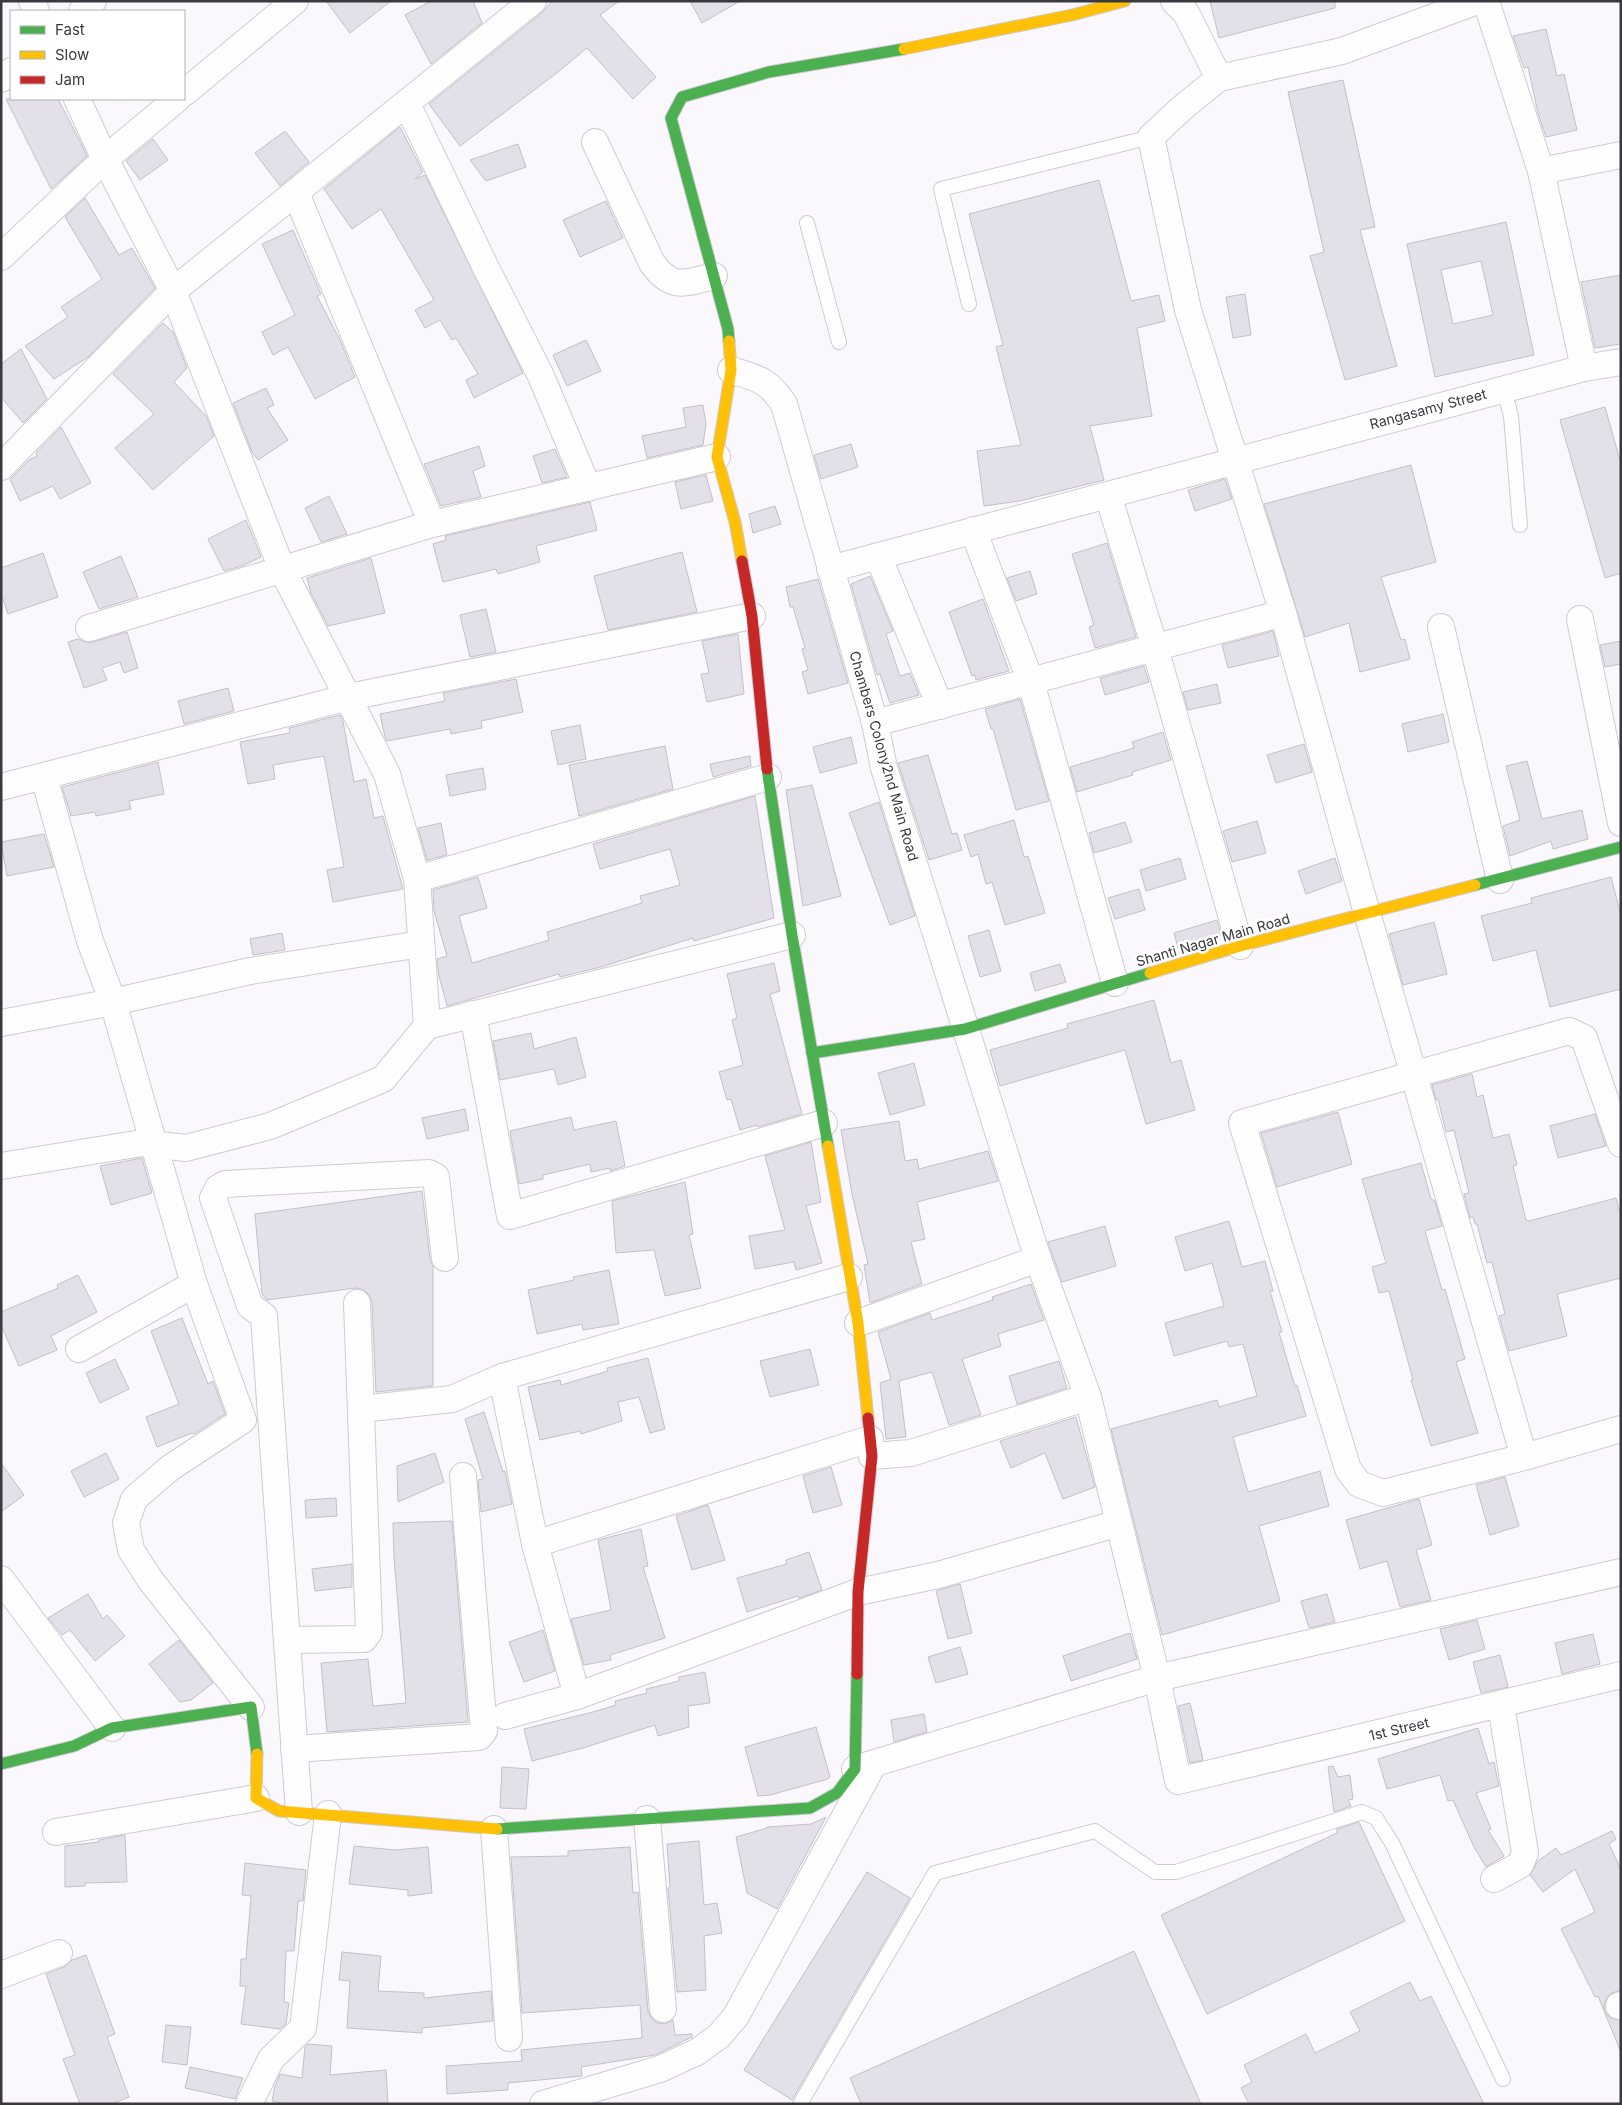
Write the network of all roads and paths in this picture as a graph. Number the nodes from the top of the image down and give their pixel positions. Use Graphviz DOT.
graph roads {
  1 [pos="93,1"];
  2 [pos="295,1"];
  3 [pos="533,1"];
  4 [pos="1125,1"];
  5 [pos="1174,1"];
  6 [pos="1477,1"];
  7 [pos="1486,1"];
  8 [pos="83,10"];
  9 [pos="1219,78"];
  10 [pos="185,92"];
  11 [pos="77,100"];
  12 [pos="176,100"];
  13 [pos="406,104"];
  14 [pos="1151,137"];
  15 [pos="596,142"];
  16 [pos="1621,155"];
  17 [pos="105,158"];
  18 [pos="1541,171"];
  19 [pos="296,193"];
  20 [pos="806,223"];
  21 [pos="1,257"];
  22 [pos="714,276"];
  23 [pos="174,291"];
  24 [pos="969,304"];
  25 [pos="839,342"];
  26 [pos="1621,362"];
  27 [pos="1584,368"];
  28 [pos="731,370"];
  29 [pos="1504,389"];
  30 [pos="716,457"];
  31 [pos="1237,461"];
  32 [pos="1,467"];
  33 [pos="588,488"];
  34 [pos="1108,494"];
  35 [pos="432,524"];
  36 [pos="1520,525"];
  37 [pos="973,530"];
  38 [pos="878,556"];
  39 [pos="282,569"];
  40 [pos="830,569"];
  41 [pos="1283,614"];
  42 [pos="752,616"];
  43 [pos="1580,619"];
  44 [pos="1441,627"];
  45 [pos="89,628"];
  46 [pos="1155,648"];
  47 [pos="1031,682"];
  48 [pos="348,697"];
  49 [pos="940,706"];
  50 [pos="875,723"];
  51 [pos="44,777"];
  52 [pos="768,777"];
  53 [pos="1,787"];
  54 [pos="1621,823"];
  55 [pos="1621,847"];
  56 [pos="417,879"];
  57 [pos="1500,880"];
  58 [pos="1366,913"];
  59 [pos="792,935"];
  60 [pos="422,944"];
  61 [pos="1240,946"];
  62 [pos="1115,983"];
  63 [pos="112,1002"];
  64 [pos="473,1014"];
  65 [pos="1,1023"];
  66 [pos="427,1026"];
  67 [pos="965,1029"];
  68 [pos="812,1054"];
  69 [pos="1413,1075"];
  70 [pos="824,1123"];
  71 [pos="155,1144"];
  72 [pos="1621,1144"];
  73 [pos="1,1166"];
  74 [pos="445,1258"];
  75 [pos="1038,1259"];
  76 [pos="849,1277"];
  77 [pos="194,1284"];
  78 [pos="357,1303"];
  79 [pos="858,1323"];
  80 [pos="79,1349"];
  81 [pos="502,1377"];
  82 [pos="1088,1397"];
  83 [pos="361,1409"];
  84 [pos="1621,1429"];
  85 [pos="871,1448"];
  86 [pos="1524,1457"];
  87 [pos="463,1476"];
  88 [pos="1119,1523"];
  89 [pos="535,1544"];
  90 [pos="1621,1572"];
  91 [pos="1,1579"];
  92 [pos="858,1592"];
  93 [pos="287,1640"];
  94 [pos="1621,1675"];
  95 [pos="1157,1678"];
  96 [pos="577,1696"];
  97 [pos="1501,1705"];
  98 [pos="250,1707"];
  99 [pos="504,1716"];
  100 [pos="112,1728"];
  101 [pos="294,1749"];
  102 [pos="1,1764"];
  103 [pos="864,1766"];
  104 [pos="1178,1781"];
  105 [pos="256,1798"];
  106 [pos="300,1812"];
  107 [pos="328,1814"];
  108 [pos="647,1819"];
  109 [pos="494,1830"];
  110 [pos="56,1832"];
  111 [pos="1494,1879"];
  112 [pos="59,1953"];
  113 [pos="1,1975"];
  114 [pos="663,2009"];
  115 [pos="509,2038"];
  116 [pos="1503,2079"];
  117 [pos="249,2104"];
  118 [pos="543,2104"];
  119 [pos="800,2104"];
  1 -- 8 [label="street"];
  2 -- 10 [label="street"];
  3 -- 13 [label="street"];
  4 -- 22 [label="street"];
  5 -- 9 [label="street"];
  6 -- 9 [label="street"];
  7 -- 18 [label="street"];
  9 -- 14 [label="street"];
  11 -- 17 [label="street"];
  12 -- 17 [label="street"];
  13 -- 19 [label="street"];
  13 -- 33 [label="street"];
  14 -- 24 [label="lane"];
  14 -- 31 [label="street"];
  15 -- 22 [label="street"];
  16 -- 18 [label="street"];
  17 -- 21 [label="street"];
  17 -- 23 [label="street"];
  18 -- 27 [label="street"];
  19 -- 23 [label="street"];
  19 -- 35 [label="street"];
  20 -- 25 [label="lane"];
  22 -- 28 [label="street"];
  23 -- 32 [label="street"];
  23 -- 39 [label="street"];
  26 -- 27 [label="street, Rangasamy Street"];
  27 -- 29 [label="street, Rangasamy Street"];
  28 -- 30 [label="street"];
  28 -- 40 [label="street, Chambers Colony2nd Main Road"];
  29 -- 31 [label="street, Rangasamy Street"];
  29 -- 36 [label="lane"];
  30 -- 33 [label="street"];
  30 -- 42 [label="street"];
  31 -- 34 [label="street, Rangasamy Street"];
  31 -- 41 [label="street"];
  33 -- 35 [label="street"];
  34 -- 37 [label="street, Rangasamy Street"];
  34 -- 46 [label="street"];
  35 -- 39 [label="street"];
  37 -- 38 [label="street, Rangasamy Street"];
  37 -- 47 [label="street"];
  38 -- 40 [label="street, Rangasamy Street"];
  38 -- 49 [label="street"];
  39 -- 45 [label="street"];
  39 -- 48 [label="street"];
  40 -- 50 [label="street, Chambers Colony2nd Main Road"];
  41 -- 46 [label="street"];
  41 -- 58 [label="street"];
  42 -- 48 [label="street"];
  42 -- 52 [label="street"];
  43 -- 54 [label="street"];
  44 -- 57 [label="street"];
  46 -- 47 [label="street"];
  46 -- 61 [label="street"];
  47 -- 49 [label="street"];
  47 -- 62 [label="street"];
  48 -- 51 [label="street"];
  48 -- 56 [label="street"];
  49 -- 50 [label="street"];
  50 -- 67 [label="street, Chambers Colony2nd Main Road"];
  51 -- 53 [label="street"];
  51 -- 63 [label="street"];
  52 -- 56 [label="street"];
  52 -- 59 [label="street"];
  55 -- 57 [label="street, Shanti Nagar Main Road"];
  56 -- 60 [label="street"];
  57 -- 58 [label="street, Shanti Nagar Main Road"];
  58 -- 61 [label="street, Shanti Nagar Main Road"];
  58 -- 69 [label="street"];
  59 -- 64 [label="street"];
  59 -- 68 [label="street"];
  60 -- 63 [label="street"];
  60 -- 66 [label="street"];
  61 -- 62 [label="street, Shanti Nagar Main Road"];
  62 -- 67 [label="street, Shanti Nagar Main Road"];
  63 -- 65 [label="street"];
  63 -- 71 [label="street"];
  64 -- 66 [label="street"];
  64 -- 70 [label="street"];
  66 -- 71 [label="street"];
  67 -- 68 [label="street, Shanti Nagar Main Road"];
  67 -- 75 [label="street, Chambers Colony2nd Main Road"];
  68 -- 70 [label="street"];
  69 -- 72 [label="street"];
  69 -- 86 [label="street"];
  69 -- 86 [label="street"];
  70 -- 76 [label="street"];
  71 -- 73 [label="street"];
  71 -- 77 [label="street"];
  74 -- 93 [label="street"];
  75 -- 79 [label="street"];
  75 -- 82 [label="street, Chambers Colony2nd Main Road"];
  76 -- 79 [label="street"];
  76 -- 81 [label="street"];
  77 -- 80 [label="street"];
  77 -- 98 [label="street"];
  78 -- 83 [label="street"];
  79 -- 85 [label="street"];
  81 -- 83 [label="street"];
  81 -- 89 [label="street"];
  82 -- 85 [label="street"];
  82 -- 88 [label="street, Chambers Colony2nd Main Road"];
  83 -- 93 [label="street"];
  84 -- 86 [label="street"];
  85 -- 89 [label="street"];
  85 -- 92 [label="street"];
  87 -- 101 [label="street"];
  88 -- 92 [label="street"];
  88 -- 95 [label="street, Chambers Colony2nd Main Road"];
  89 -- 96 [label="street"];
  90 -- 95 [label="street"];
  91 -- 100 [label="street"];
  92 -- 96 [label="street"];
  92 -- 103 [label="street"];
  93 -- 101 [label="street"];
  94 -- 97 [label="street, 1st Street"];
  95 -- 103 [label="street"];
  95 -- 104 [label="street, Chambers Colony2nd Main Road"];
  96 -- 99 [label="street"];
  97 -- 104 [label="street, 1st Street"];
  97 -- 111 [label="street"];
  98 -- 100 [label="street"];
  98 -- 105 [label="street"];
  100 -- 102 [label="street"];
  101 -- 106 [label="street"];
  103 -- 108 [label="street"];
  103 -- 118 [label="street"];
  105 -- 106 [label="street"];
  105 -- 110 [label="street"];
  106 -- 107 [label="street"];
  107 -- 109 [label="street"];
  107 -- 117 [label="street"];
  108 -- 109 [label="street"];
  108 -- 114 [label="street"];
  109 -- 115 [label="street"];
  112 -- 113 [label="street"];
  116 -- 119 [label="lane"];
}
